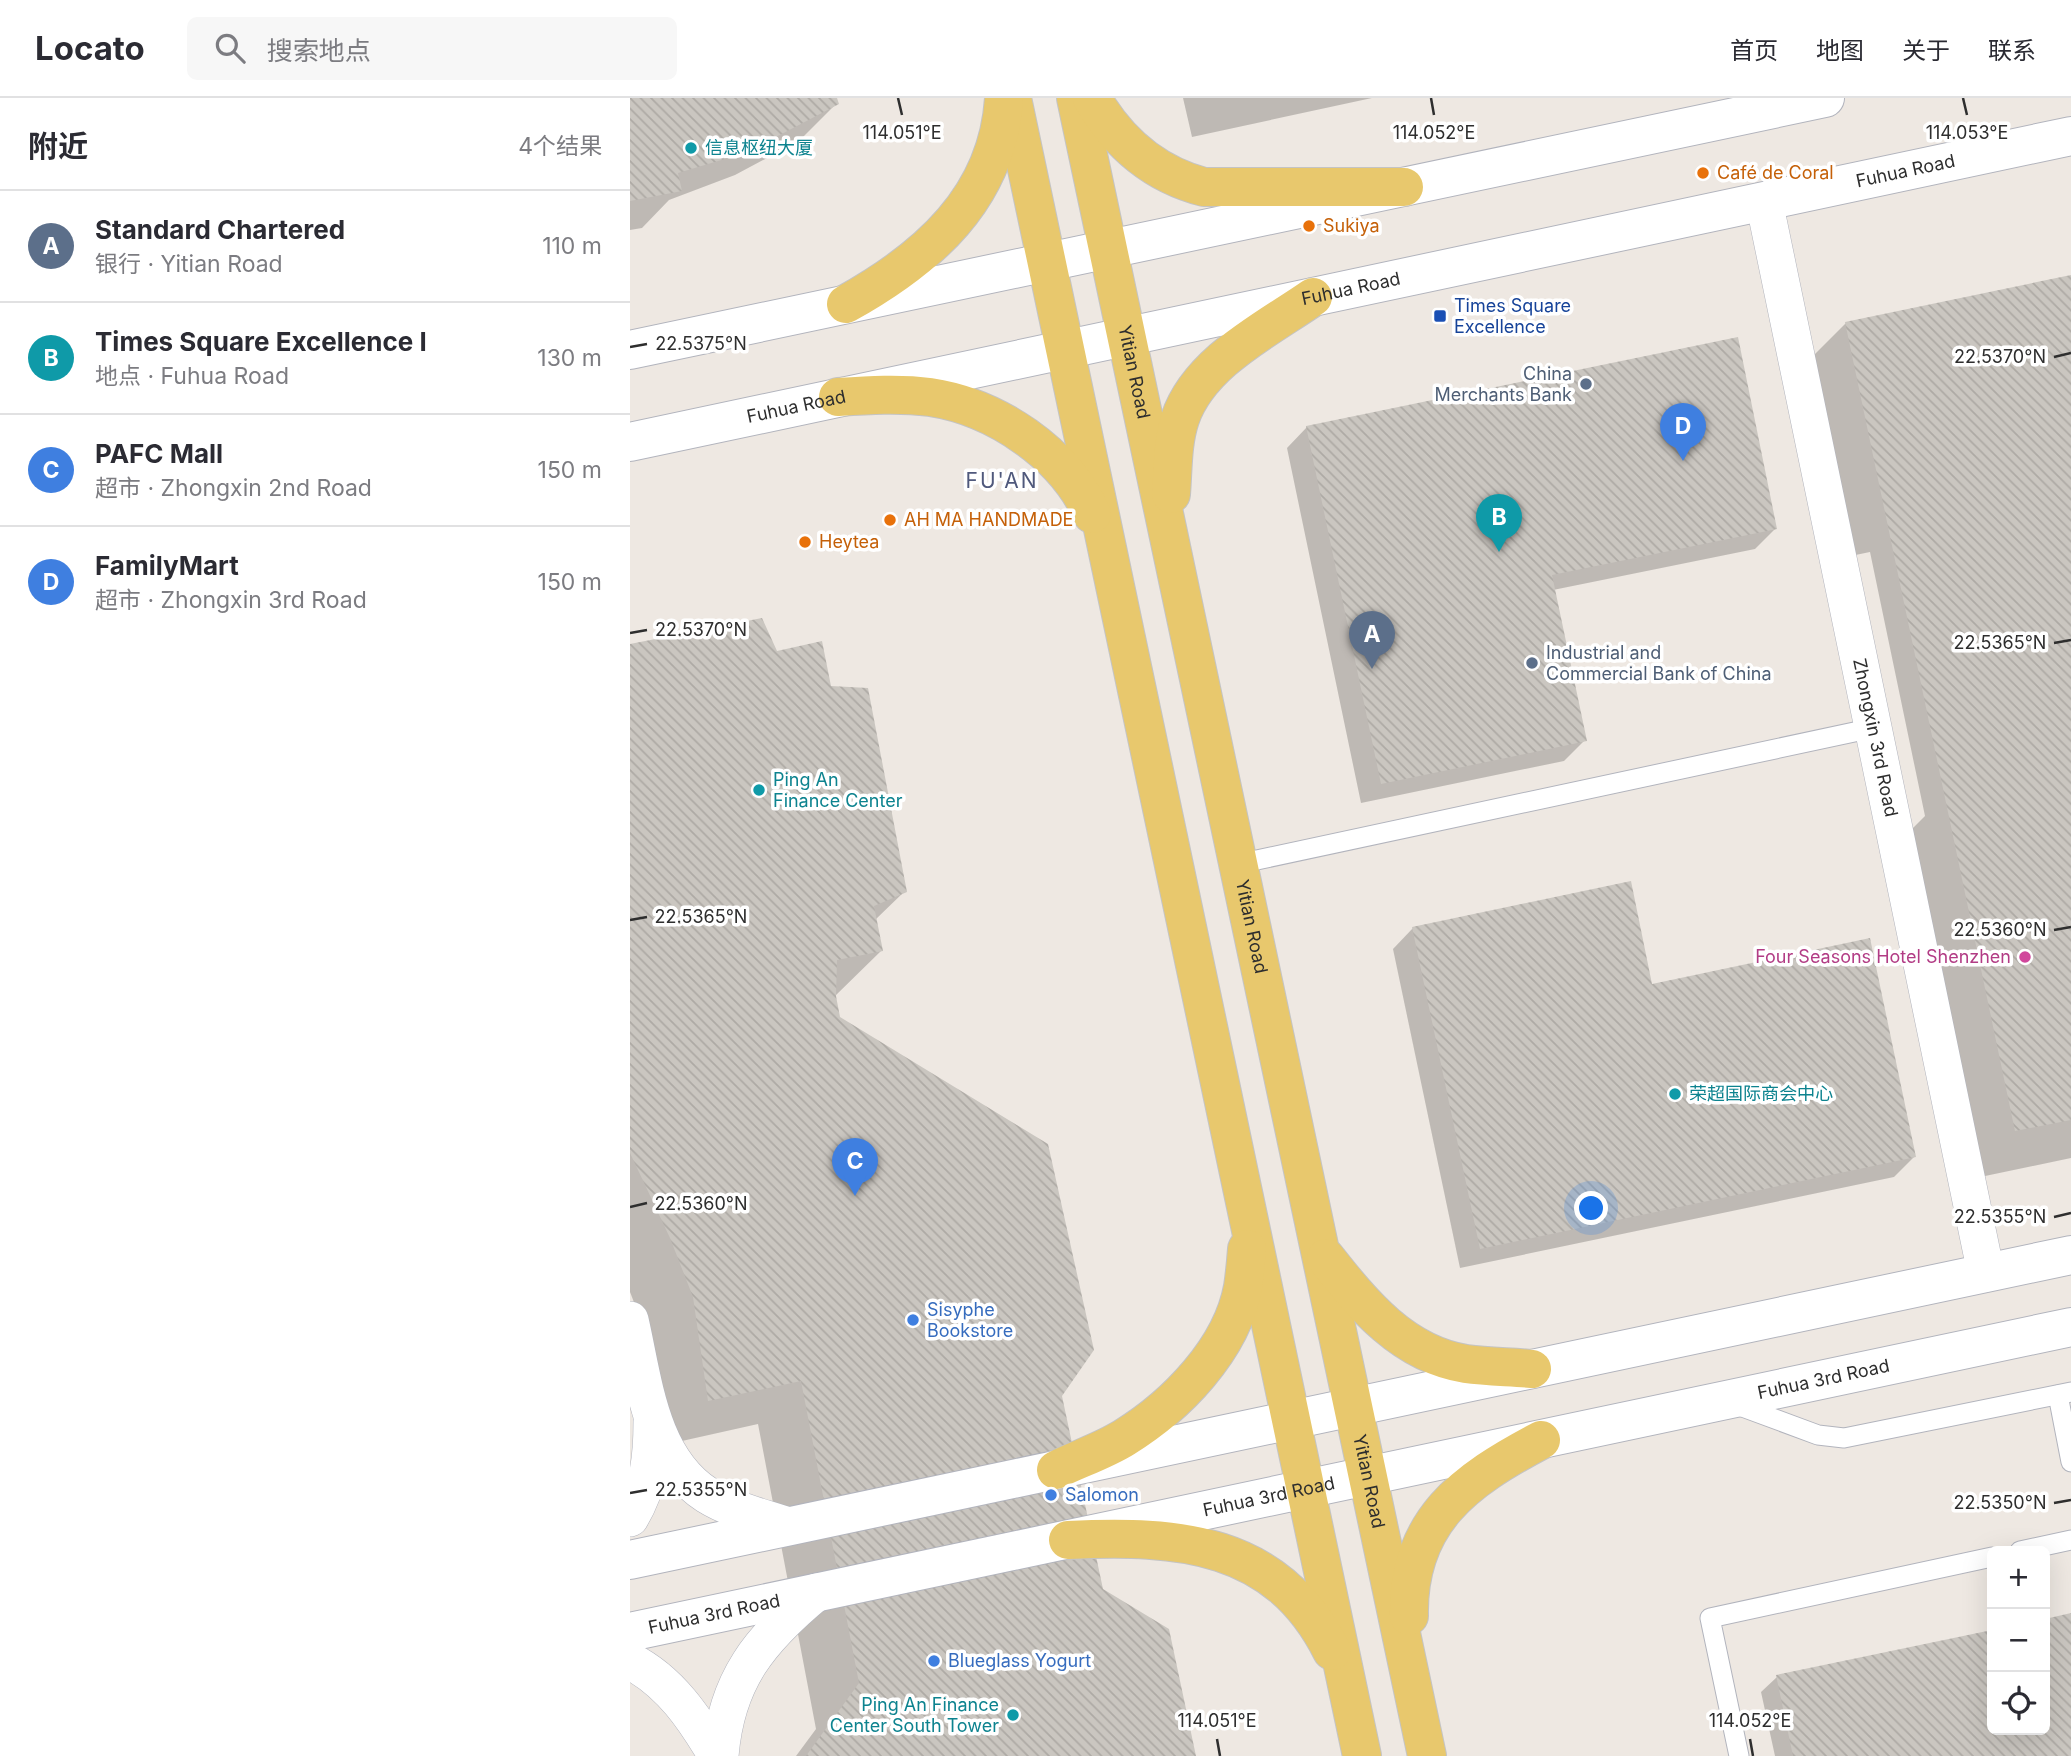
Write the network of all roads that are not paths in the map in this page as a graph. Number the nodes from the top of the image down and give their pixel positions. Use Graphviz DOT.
graph roads {
  1 [pos="1004,98"];
  2 [pos="1012,98"];
  3 [pos="1076,98"];
  4 [pos="1092,98"];
  5 [pos="1825,98"];
  6 [pos="1759,105"];
  7 [pos="2071,136"];
  8 [pos="1404,187"];
  9 [pos="1764,201"];
  10 [pos="1108,249"];
  11 [pos="1046,262"];
  12 [pos="1313,297"];
  13 [pos="846,304"];
  14 [pos="1126,336"];
  15 [pos="1065,349"];
  16 [pos="630,350"];
  17 [pos="838,397"];
  18 [pos="630,442"];
  19 [pos="1167,531"];
  20 [pos="1106,544"];
  21 [pos="1873,728"];
  22 [pos="1238,864"];
  23 [pos="1250,1223"];
  24 [pos="1320,1250"];
  25 [pos="2071,1255"];
  26 [pos="1986,1273"];
  27 [pos="630,1320"];
  28 [pos="2071,1327"];
  29 [pos="1532,1369"];
  30 [pos="2064,1393"];
  31 [pos="1708,1404"];
  32 [pos="1354,1407"];
  33 [pos="652,1417"];
  34 [pos="1292,1420"];
  35 [pos="1541,1440"];
  36 [pos="2071,1462"];
  37 [pos="1056,1470"];
  38 [pos="1368,1476"];
  39 [pos="1306,1489"];
  40 [pos="630,1518"];
  41 [pos="788,1526"];
  42 [pos="1068,1540"];
  43 [pos="2071,1540"];
  44 [pos="2043,1546"];
  45 [pos="1987,1558"];
  46 [pos="630,1560"];
  47 [pos="817,1592"];
  48 [pos="630,1632"];
  49 [pos="630,1661"];
  50 [pos="1410,1674"];
  51 [pos="1347,1681"];
  52 [pos="719,1756"];
  53 [pos="1362,1756"];
  54 [pos="1427,1756"];
  55 [pos="1739,1756"];
  1 -- 13 [label="main road"];
  2 -- 11 [label="main road"];
  3 -- 10 [label="main road, Yitian Road"];
  4 -- 8 [label="main road"];
  5 -- 6 [label="street"];
  6 -- 8 [label="street"];
  7 -- 9 [label="street, Fuhua Road"];
  8 -- 10 [label="street"];
  9 -- 12 [label="street, Fuhua Road"];
  9 -- 21 [label="street, Zhongxin 3rd Road"];
  10 -- 11 [label="street"];
  10 -- 14 [label="main road, Yitian Road"];
  11 -- 13 [label="street"];
  11 -- 15 [label="main road"];
  12 -- 14 [label="street, Fuhua Road"];
  12 -- 19 [label="main road"];
  13 -- 16 [label="street"];
  14 -- 15 [label="street, Fuhua Road"];
  14 -- 19 [label="main road, Yitian Road"];
  15 -- 17 [label="street, Fuhua Road"];
  15 -- 20 [label="main road"];
  17 -- 18 [label="street, Fuhua Road"];
  17 -- 20 [label="main road"];
  19 -- 22 [label="main road, Yitian Road"];
  20 -- 23 [label="main road"];
  21 -- 22 [label="lane"];
  21 -- 26 [label="street, Zhongxin 3rd Road"];
  22 -- 24 [label="main road, Yitian Road"];
  23 -- 34 [label="main road"];
  23 -- 37 [label="main road"];
  24 -- 29 [label="main road"];
  24 -- 32 [label="main road, Yitian Road"];
  25 -- 26 [label="street"];
  26 -- 29 [label="street"];
  27 -- 33 [label="street"];
  28 -- 31 [label="street, Fuhua 3rd Road"];
  29 -- 32 [label="street"];
  30 -- 31 [label="lane"];
  30 -- 36 [label="lane"];
  31 -- 35 [label="street, Fuhua 3rd Road"];
  32 -- 34 [label="street"];
  32 -- 38 [label="main road, Yitian Road"];
  33 -- 40 [label="street"];
  33 -- 41 [label="street"];
  34 -- 37 [label="street"];
  34 -- 39 [label="main road"];
  35 -- 38 [label="street, Fuhua 3rd Road"];
  35 -- 50 [label="main road"];
  37 -- 41 [label="street"];
  38 -- 39 [label="street, Fuhua 3rd Road"];
  38 -- 50 [label="main road, Yitian Road"];
  39 -- 42 [label="street, Fuhua 3rd Road"];
  39 -- 51 [label="main road"];
  41 -- 46 [label="street"];
  42 -- 47 [label="street, Fuhua 3rd Road"];
  42 -- 51 [label="main road"];
  43 -- 44 [label="lane"];
  45 -- 55 [label="lane"];
  47 -- 48 [label="street, Fuhua 3rd Road"];
  47 -- 52 [label="street"];
  49 -- 52 [label="street"];
  50 -- 54 [label="main road, Yitian Road"];
  51 -- 53 [label="main road"];
}
